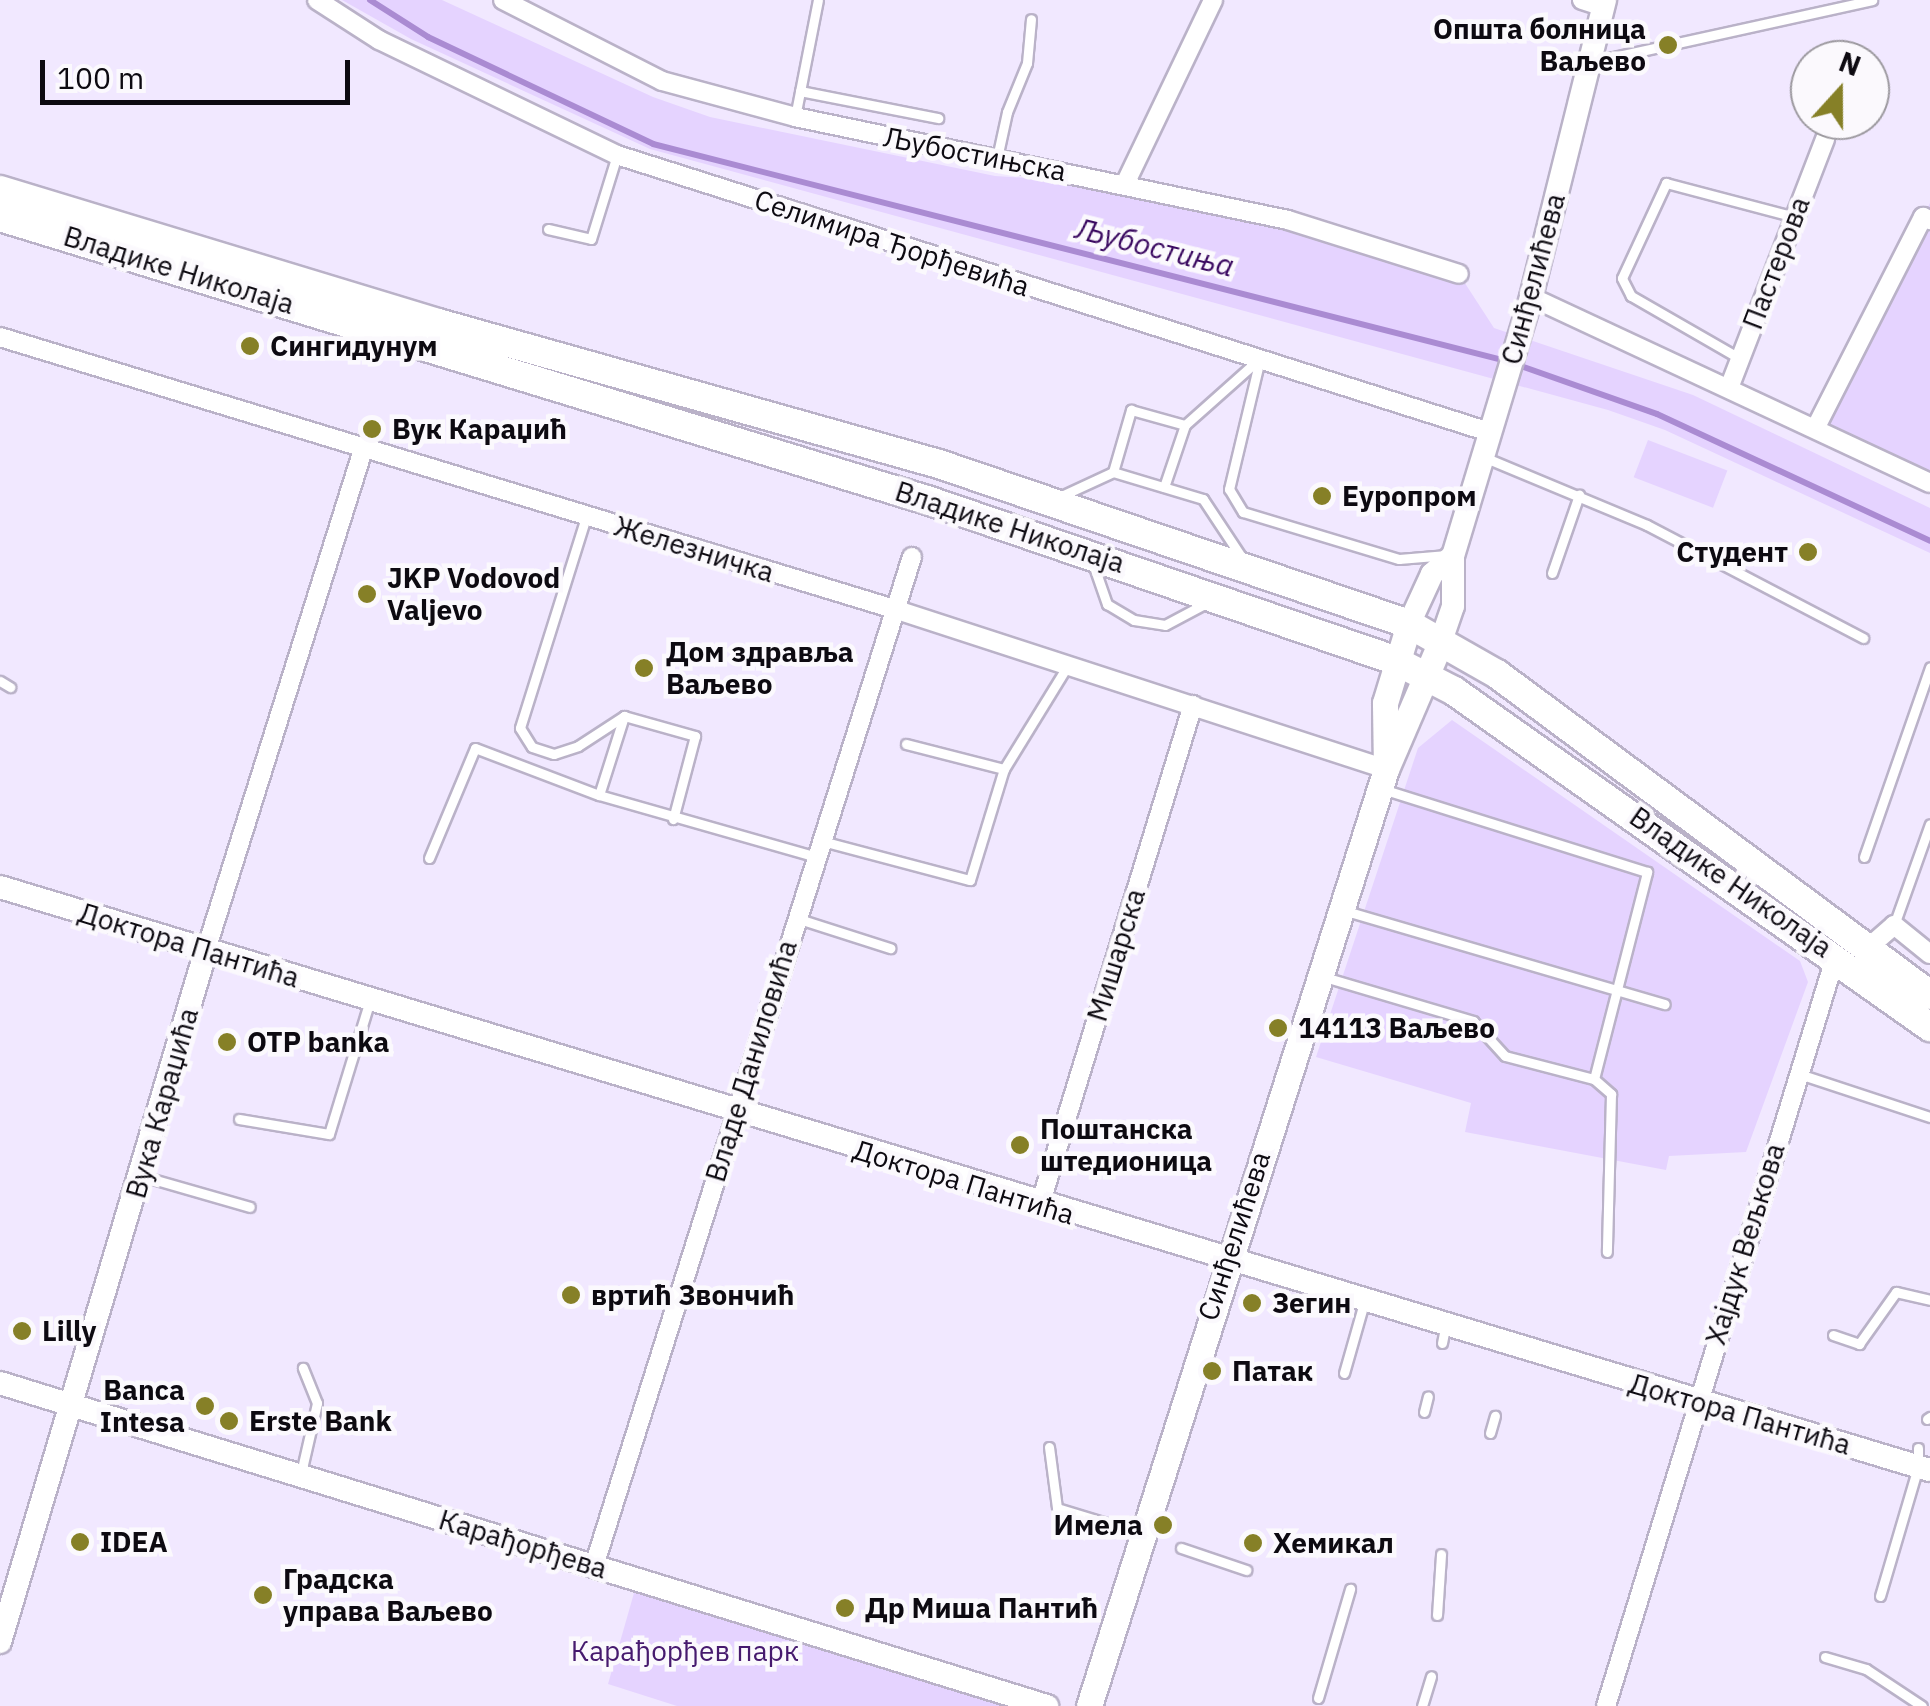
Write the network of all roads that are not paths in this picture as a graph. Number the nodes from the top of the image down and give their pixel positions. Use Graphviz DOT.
graph roads {
  1 [pos="317,0"];
  2 [pos="503,0"];
  3 [pos="818,0"];
  4 [pos="1213,0"];
  5 [pos="1872,0"];
  6 [pos="1596,2"];
  7 [pos="1031,19"];
  8 [pos="1587,63"];
  9 [pos="800,91"];
  10 [pos="794,117"];
  11 [pos="938,118"];
  12 [pos="1825,140"];
  13 [pos="618,155"];
  14 [pos="998,158"];
  15 [pos="1125,184"];
  16 [pos="0,190"];
  17 [pos="1928,213"];
  18 [pos="0,216"];
  19 [pos="1795,216"];
  20 [pos="548,228"];
  21 [pos="1458,274"];
  22 [pos="1531,297"];
  23 [pos="0,337"];
  24 [pos="1739,358"];
  25 [pos="1260,359"];
  26 [pos="1729,388"];
  27 [pos="1184,424"];
  28 [pos="1816,428"];
  29 [pos="1490,432"];
  30 [pos="364,450"];
  31 [pos="1484,457"];
  32 [pos="1112,472"];
  33 [pos="1930,482"];
  34 [pos="1164,487"];
  35 [pos="1579,495"];
  36 [pos="1054,500"];
  37 [pos="586,516"];
  38 [pos="1090,553"];
  39 [pos="1453,556"];
  40 [pos="912,557"];
  41 [pos="1247,564"];
  42 [pos="1552,574"];
  43 [pos="1217,596"];
  44 [pos="894,609"];
  45 [pos="1409,624"];
  46 [pos="1863,638"];
  47 [pos="1442,641"];
  48 [pos="1396,661"];
  49 [pos="1068,665"];
  50 [pos="1930,667"];
  51 [pos="1428,678"];
  52 [pos="0,682"];
  53 [pos="10,687"];
  54 [pos="1193,705"];
  55 [pos="624,716"];
  56 [pos="906,744"];
  57 [pos="1004,769"];
  58 [pos="1382,779"];
  59 [pos="600,795"];
  60 [pos="674,818"];
  61 [pos="1930,824"];
  62 [pos="818,849"];
  63 [pos="1864,857"];
  64 [pos="429,858"];
  65 [pos="0,887"];
  66 [pos="1340,909"];
  67 [pos="796,918"];
  68 [pos="1894,925"];
  69 [pos="1868,947"];
  70 [pos="890,948"];
  71 [pos="206,950"];
  72 [pos="1930,954"];
  73 [pos="1836,955"];
  74 [pos="1318,975"];
  75 [pos="1618,990"];
  76 [pos="1930,994"];
  77 [pos="370,1000"];
  78 [pos="1665,1004"];
  79 [pos="1930,1027"];
  80 [pos="1799,1074"];
  81 [pos="1594,1080"];
  82 [pos="734,1112"];
  83 [pos="1930,1117"];
  84 [pos="239,1119"];
  85 [pos="140,1176"];
  86 [pos="1040,1205"];
  87 [pos="250,1207"];
  88 [pos="1607,1252"];
  89 [pos="1224,1262"];
  90 [pos="1930,1300"];
  91 [pos="1364,1303"];
  92 [pos="1833,1335"];
  93 [pos="303,1368"];
  94 [pos="1344,1374"];
  95 [pos="0,1383"];
  96 [pos="1428,1396"];
  97 [pos="1696,1401"];
  98 [pos="73,1406"];
  99 [pos="1424,1412"];
  100 [pos="1496,1416"];
  101 [pos="1490,1433"];
  102 [pos="1049,1447"];
  103 [pos="1922,1462"];
  104 [pos="300,1476"];
  105 [pos="1142,1534"];
  106 [pos="1182,1548"];
  107 [pos="1441,1554"];
  108 [pos="594,1566"];
  109 [pos="1246,1570"];
  110 [pos="1350,1589"];
  111 [pos="1880,1596"];
  112 [pos="1438,1615"];
  113 [pos="1,1633"];
  114 [pos="1825,1657"];
  115 [pos="1432,1676"];
  116 [pos="1318,1698"];
  117 [pos="1047,1706"];
  118 [pos="1089,1706"];
  119 [pos="1422,1706"];
  120 [pos="1606,1706"];
  121 [pos="1922,1706"];
  1 -- 13 [label="street, Селимира Ђорђевића"];
  2 -- 10 [label="street, Љубостињска"];
  3 -- 9 [label="lane"];
  4 -- 15 [label="street"];
  5 -- 8 [label="lane"];
  6 -- 8 [label="street, Синђелићева"];
  7 -- 14 [label="lane"];
  8 -- 22 [label="street, Синђелићева"];
  9 -- 10 [label="lane"];
  9 -- 11 [label="lane"];
  10 -- 14 [label="street, Љубостињска"];
  12 -- 19 [label="street, Пастерова"];
  13 -- 20 [label="lane"];
  13 -- 25 [label="street, Селимира Ђорђевића"];
  14 -- 15 [label="street, Љубостињска"];
  15 -- 21 [label="street, Љубостињска"];
  16 -- 36 [label="main road, Владике Николаја"];
  17 -- 28 [label="street"];
  18 -- 38 [label="main road, Владике Николаја"];
  19 -- 24 [label="street, Пастерова"];
  19 -- 24 [label="lane"];
  22 -- 26 [label="street"];
  22 -- 29 [label="street, Синђелићева"];
  23 -- 30 [label="street, Железничка"];
  24 -- 26 [label="street, Пастерова"];
  25 -- 27 [label="lane"];
  25 -- 29 [label="street, Селимира Ђорђевића"];
  25 -- 39 [label="lane"];
  26 -- 28 [label="street"];
  27 -- 32 [label="lane"];
  27 -- 34 [label="lane"];
  28 -- 33 [label="street"];
  29 -- 31 [label="street, Синђелићева"];
  30 -- 37 [label="street, Железничка"];
  30 -- 71 [label="street, Вука Караџића"];
  31 -- 35 [label="lane"];
  31 -- 39 [label="street, Синђелићева"];
  32 -- 34 [label="lane"];
  32 -- 36 [label="lane"];
  34 -- 41 [label="lane"];
  35 -- 42 [label="lane"];
  35 -- 46 [label="lane"];
  36 -- 41 [label="main road, Владике Николаја"];
  37 -- 44 [label="street, Железничка"];
  37 -- 55 [label="lane"];
  38 -- 43 [label="main road, Владике Николаја"];
  38 -- 43 [label="lane"];
  39 -- 45 [label="street, Синђелићева"];
  39 -- 47 [label="street, Синђелићева"];
  40 -- 44 [label="street, Владе Даниловића"];
  41 -- 45 [label="main road, Владике Николаја"];
  43 -- 48 [label="main road, Владике Николаја"];
  44 -- 49 [label="street, Железничка"];
  44 -- 62 [label="street, Владе Даниловића"];
  45 -- 47 [label="main road, Владике Николаја"];
  45 -- 48 [label="main road, Синђелићева"];
  47 -- 51 [label="main road, Синђелићева"];
  47 -- 69 [label="main road, Владике Николаја"];
  48 -- 51 [label="main road, Владике Николаја"];
  48 -- 58 [label="main road, Синђелићева"];
  49 -- 54 [label="street, Железничка"];
  49 -- 57 [label="lane"];
  50 -- 63 [label="lane"];
  51 -- 58 [label="main road, Синђелићева"];
  51 -- 73 [label="main road, Владике Николаја"];
  52 -- 53 [label="lane"];
  54 -- 58 [label="street, Железничка"];
  54 -- 86 [label="street, Мишарска"];
  55 -- 59 [label="lane"];
  55 -- 60 [label="lane"];
  56 -- 57 [label="lane"];
  57 -- 62 [label="lane"];
  58 -- 66 [label="main road, Синђелићева"];
  58 -- 75 [label="lane"];
  59 -- 60 [label="lane"];
  59 -- 64 [label="lane"];
  60 -- 62 [label="lane"];
  61 -- 68 [label="lane"];
  62 -- 67 [label="street, Владе Даниловића"];
  65 -- 71 [label="street, Доктора Пантића"];
  66 -- 74 [label="main road, Синђелићева"];
  66 -- 75 [label="lane"];
  67 -- 70 [label="lane"];
  67 -- 82 [label="street, Владе Даниловића"];
  68 -- 69 [label="street"];
  68 -- 72 [label="street"];
  69 -- 76 [label="main road, Владике Николаја"];
  71 -- 77 [label="street, Доктора Пантића"];
  71 -- 85 [label="street, Вука Караџића"];
  73 -- 79 [label="main road, Владике Николаја"];
  73 -- 80 [label="street, Хајдук Вељкова"];
  74 -- 81 [label="lane"];
  74 -- 89 [label="main road, Синђелићева"];
  75 -- 78 [label="lane"];
  75 -- 81 [label="lane"];
  77 -- 82 [label="street, Доктора Пантића"];
  77 -- 84 [label="lane"];
  80 -- 83 [label="lane"];
  80 -- 97 [label="street, Хајдук Вељкова"];
  81 -- 88 [label="lane"];
  82 -- 86 [label="street, Доктора Пантића"];
  82 -- 108 [label="street, Владе Даниловића"];
  85 -- 87 [label="lane"];
  85 -- 98 [label="street, Вука Караџића"];
  86 -- 89 [label="street, Доктора Пантића"];
  89 -- 91 [label="street, Доктора Пантића"];
  89 -- 105 [label="main road, Синђелићева"];
  90 -- 92 [label="lane"];
  91 -- 94 [label="lane"];
  91 -- 97 [label="street, Доктора Пантића"];
  93 -- 104 [label="lane"];
  95 -- 98 [label="street, Карађорђева"];
  96 -- 99 [label="lane"];
  97 -- 103 [label="street, Доктора Пантића"];
  97 -- 120 [label="street, Хајдук Вељкова"];
  98 -- 104 [label="street, Карађорђева"];
  98 -- 113 [label="street, Вука Караџића"];
  100 -- 101 [label="lane"];
  102 -- 105 [label="lane"];
  103 -- 111 [label="lane"];
  104 -- 108 [label="street, Карађорђева"];
  105 -- 118 [label="main road, Синђелићева"];
  106 -- 109 [label="lane"];
  107 -- 112 [label="lane"];
  108 -- 117 [label="street, Карађорђева"];
  110 -- 116 [label="lane"];
  114 -- 121 [label="lane"];
  115 -- 119 [label="lane"];
}
